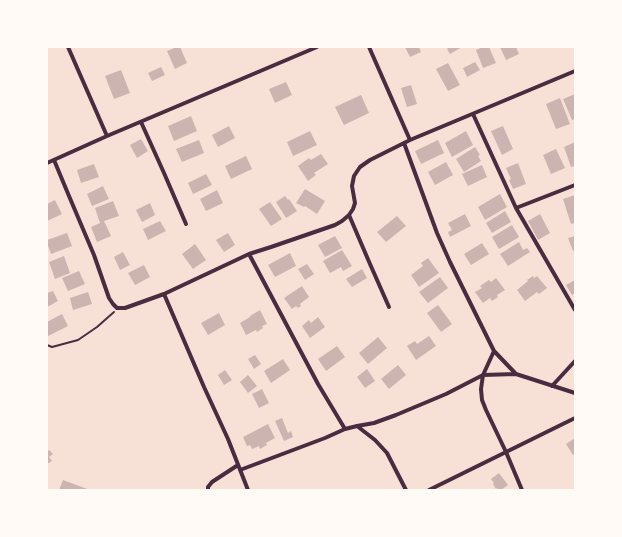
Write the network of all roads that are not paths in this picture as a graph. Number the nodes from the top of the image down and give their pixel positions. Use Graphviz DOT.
graph roads {
  1 [pos="68,47"];
  2 [pos="317,47"];
  3 [pos="369,47"];
  4 [pos="575,71"];
  5 [pos="473,114"];
  6 [pos="141,122"];
  7 [pos="107,136"];
  8 [pos="410,140"];
  9 [pos="404,143"];
  10 [pos="54,160"];
  11 [pos="47,163"];
  12 [pos="575,185"];
  13 [pos="516,208"];
  14 [pos="350,215"];
  15 [pos="186,224"];
  16 [pos="249,254"];
  17 [pos="164,294"];
  18 [pos="389,307"];
  19 [pos="575,310"];
  20 [pos="494,351"];
  21 [pos="575,362"];
  22 [pos="516,374"];
  23 [pos="483,375"];
  24 [pos="552,386"];
  25 [pos="575,393"];
  26 [pos="575,418"];
  27 [pos="357,426"];
  28 [pos="345,429"];
  29 [pos="506,452"];
  30 [pos="238,465"];
  31 [pos="240,470"];
  32 [pos="208,490"];
  33 [pos="248,490"];
  34 [pos="406,490"];
  35 [pos="429,490"];
  36 [pos="522,490"];
  1 -- 7 [label="street"];
  2 -- 6 [label="street"];
  3 -- 8 [label="street"];
  4 -- 5 [label="street"];
  5 -- 8 [label="street"];
  5 -- 13 [label="street"];
  6 -- 7 [label="street"];
  6 -- 15 [label="street"];
  7 -- 10 [label="street"];
  8 -- 9 [label="street"];
  9 -- 14 [label="street"];
  9 -- 20 [label="street"];
  10 -- 11 [label="street"];
  10 -- 17 [label="street"];
  12 -- 13 [label="street"];
  13 -- 19 [label="street"];
  14 -- 16 [label="street"];
  14 -- 18 [label="street"];
  16 -- 17 [label="street"];
  16 -- 28 [label="street"];
  17 -- 30 [label="street"];
  20 -- 22 [label="street"];
  20 -- 23 [label="street"];
  21 -- 24 [label="street"];
  22 -- 23 [label="street"];
  22 -- 24 [label="street"];
  23 -- 27 [label="street"];
  23 -- 29 [label="street"];
  24 -- 25 [label="street"];
  26 -- 29 [label="street"];
  27 -- 28 [label="street"];
  27 -- 34 [label="street"];
  28 -- 31 [label="street"];
  29 -- 35 [label="street"];
  29 -- 36 [label="street"];
  30 -- 31 [label="street"];
  30 -- 32 [label="street"];
  31 -- 33 [label="street"];
}
